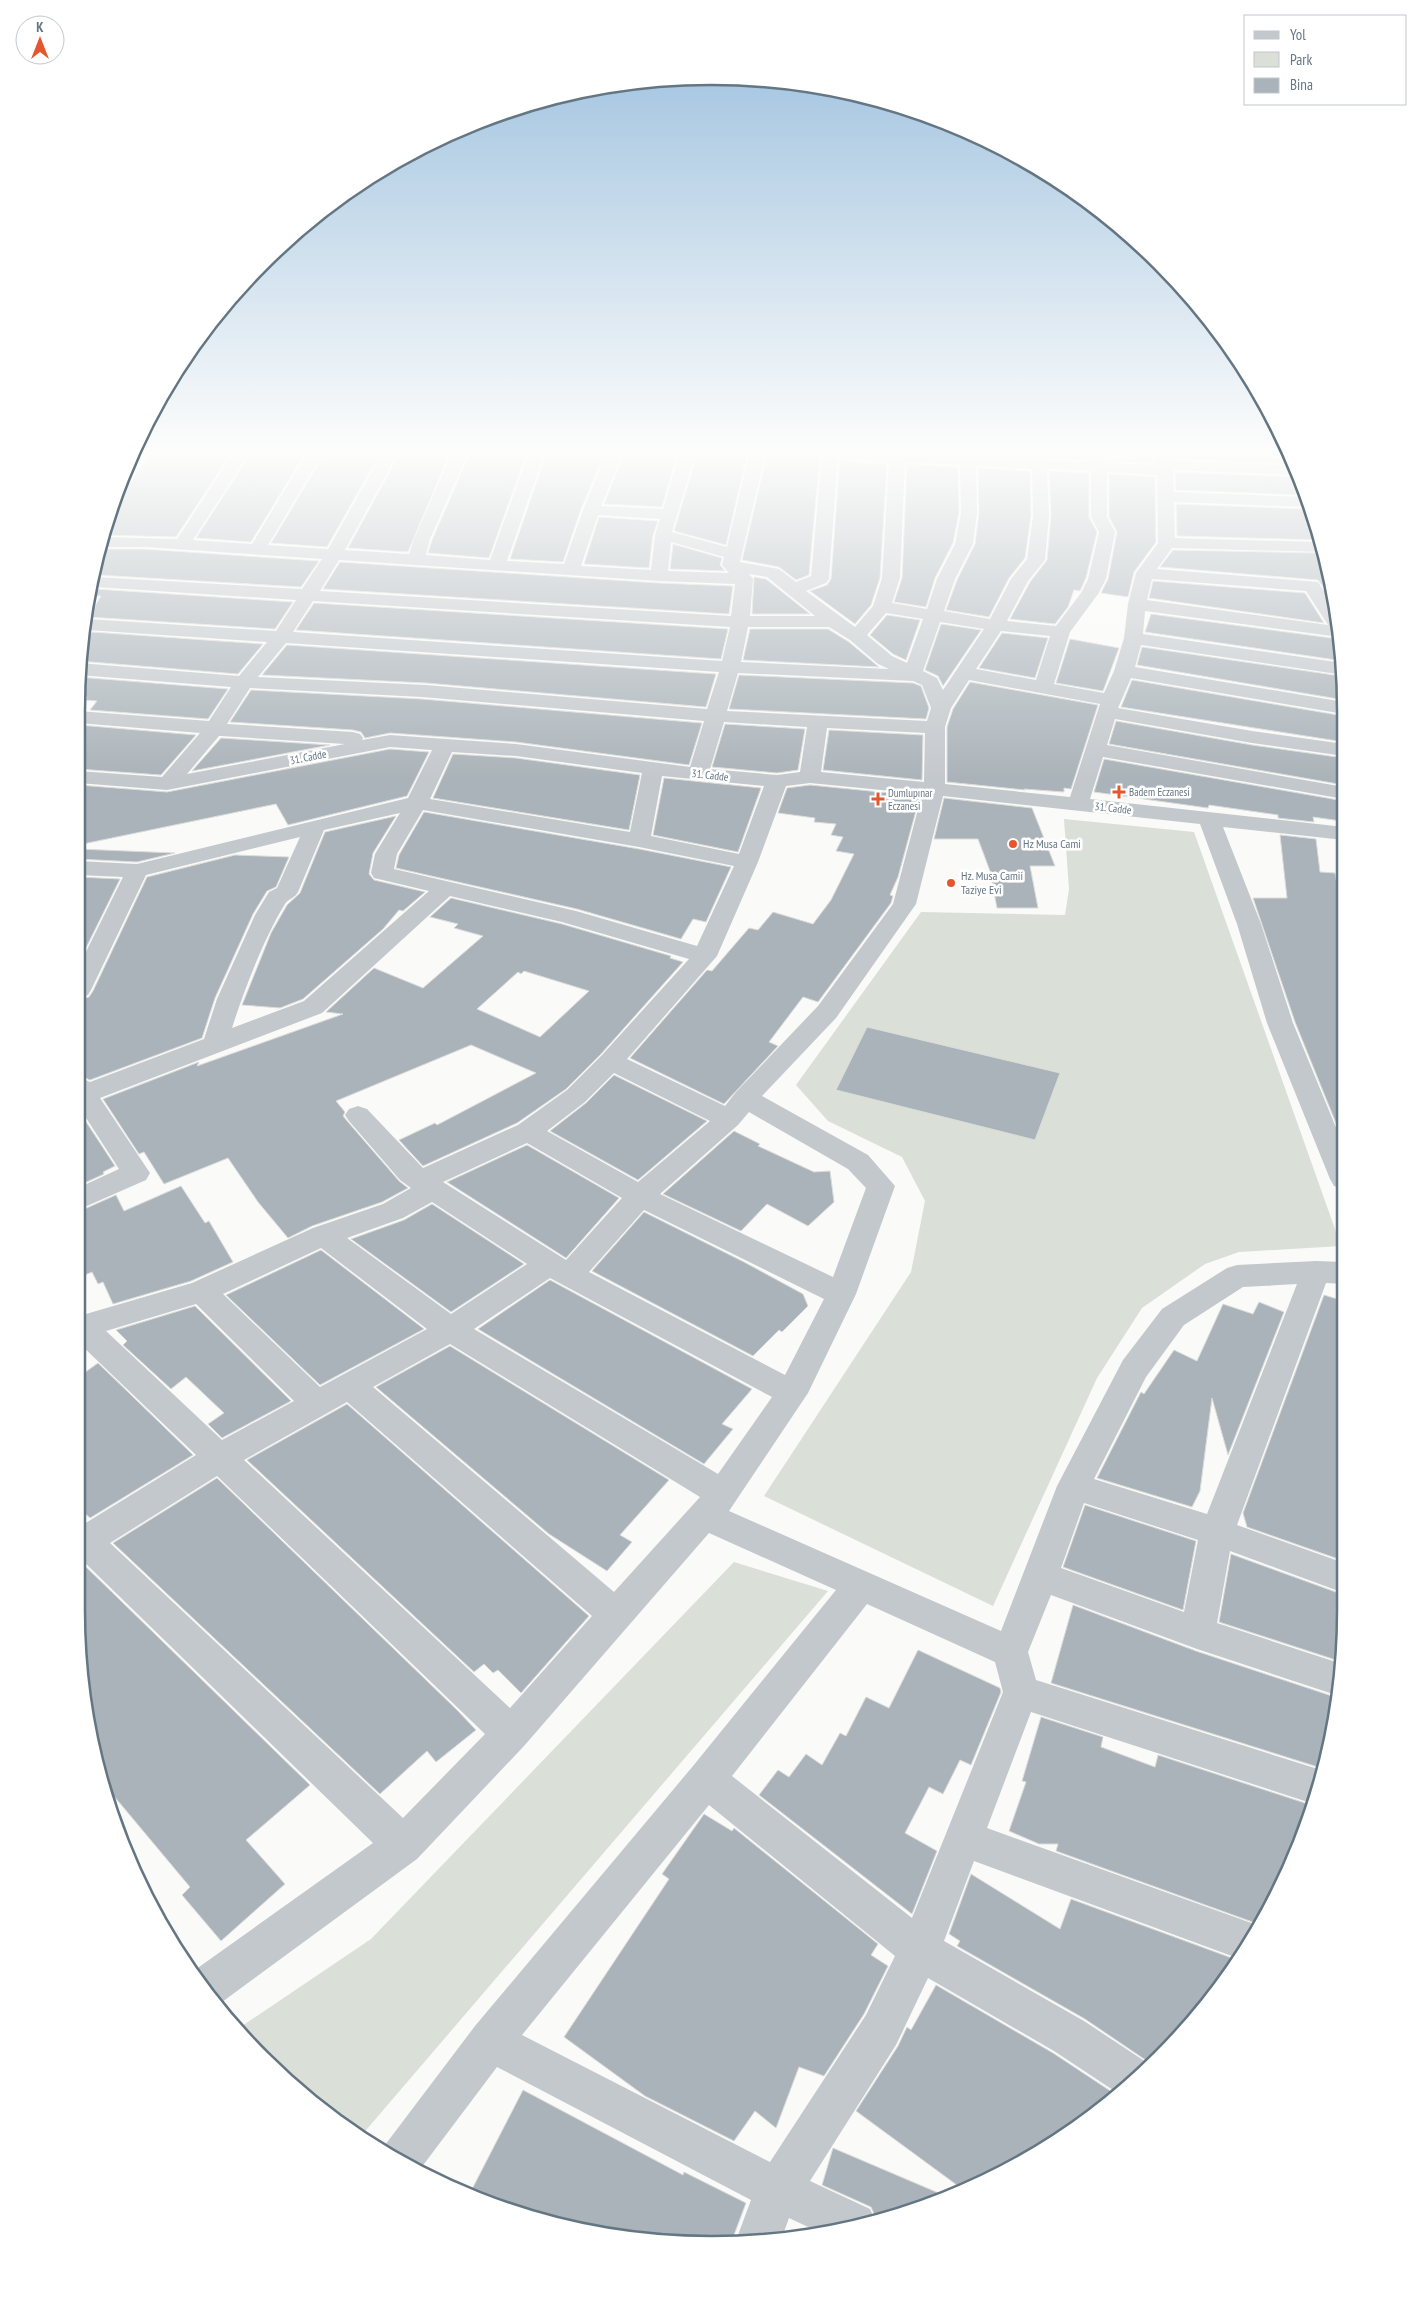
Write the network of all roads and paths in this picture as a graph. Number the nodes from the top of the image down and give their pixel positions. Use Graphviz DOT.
graph roads {
  1 [pos="328,563"];
  2 [pos="461,563"];
  3 [pos="573,563"];
  4 [pos="660,563"];
  5 [pos="730,563"];
  6 [pos="821,563"];
  7 [pos="891,563"];
  8 [pos="954,563"];
  9 [pos="1033,563"];
  10 [pos="1100,563"];
  11 [pos="1152,563"];
  12 [pos="497,566"];
  13 [pos="736,566"];
  14 [pos="571,570"];
  15 [pos="1145,573"];
  16 [pos="659,576"];
  17 [pos="99,582"];
  18 [pos="795,589"];
  19 [pos="307,594"];
  20 [pos="1137,604"];
  21 [pos="882,607"];
  22 [pos="1329,613"];
  23 [pos="934,616"];
  24 [pos="833,621"];
  25 [pos="740,622"];
  26 [pos="91,624"];
  27 [pos="996,625"];
  28 [pos="1332,631"];
  29 [pos="1061,632"];
  30 [pos="857,636"];
  31 [pos="280,637"];
  32 [pos="1133,638"];
  33 [pos="730,667"];
  34 [pos="1336,668"];
  35 [pos="86,670"];
  36 [pos="1124,671"];
  37 [pos="964,674"];
  38 [pos="918,675"];
  39 [pos="244,682"];
  40 [pos="1043,688"];
  41 [pos="1109,706"];
  42 [pos="1337,707"];
  43 [pos="715,716"];
  44 [pos="938,717"];
  45 [pos="85,718"];
  46 [pos="818,720"];
  47 [pos="215,728"];
  48 [pos="390,741"];
  49 [pos="444,746"];
  50 [pos="1094,749"];
  51 [pos="1337,749"];
  52 [pos="653,768"];
  53 [pos="698,774"];
  54 [pos="85,777"];
  55 [pos="810,777"];
  56 [pos="777,781"];
  57 [pos="167,784"];
  58 [pos="934,789"];
  59 [pos="1337,792"];
  60 [pos="417,803"];
  61 [pos="1078,804"];
  62 [pos="1209,819"];
  63 [pos="314,826"];
  64 [pos="1337,832"];
  65 [pos="639,840"];
  66 [pos="747,862"];
  67 [pos="85,868"];
  68 [pos="137,871"];
  69 [pos="444,889"];
  70 [pos="705,956"];
  71 [pos="85,978"];
  72 [pos="215,1044"];
  73 [pos="611,1061"];
  74 [pos="85,1089"];
  75 [pos="85,1095"];
  76 [pos="737,1108"];
  77 [pos="358,1115"];
  78 [pos="528,1132"];
  79 [pos="1337,1162"];
  80 [pos="426,1185"];
  81 [pos="640,1196"];
  82 [pos="85,1197"];
  83 [pos="323,1235"];
  84 [pos="559,1269"];
  85 [pos="1330,1273"];
  86 [pos="202,1291"];
  87 [pos="841,1294"];
  88 [pos="85,1325"];
  89 [pos="85,1330"];
  90 [pos="450,1330"];
  91 [pos="350,1386"];
  92 [pos="792,1394"];
  93 [pos="317,1404"];
  94 [pos="220,1457"];
  95 [pos="1074,1486"];
  96 [pos="714,1504"];
  97 [pos="1217,1532"];
  98 [pos="85,1538"];
  99 [pos="85,1543"];
  100 [pos="1337,1575"];
  101 [pos="1041,1576"];
  102 [pos="861,1584"];
  103 [pos="616,1615"];
  104 [pos="1197,1633"];
  105 [pos="1010,1652"];
  106 [pos="1334,1676"];
  107 [pos="1021,1692"];
  108 [pos="512,1734"];
  109 [pos="706,1779"];
  110 [pos="1312,1785"];
  111 [pos="963,1838"];
  112 [pos="403,1845"];
  113 [pos="1243,1940"];
  114 [pos="920,1950"];
  115 [pos="210,1985"];
  116 [pos="490,2041"];
  117 [pos="1130,2076"];
  118 [pos="404,2155"];
  119 [pos="778,2190"];
  120 [pos="846,2221"];
  121 [pos="760,2234"];
  1 -- 19 [label="street"];
  2 -- 12 [label="street"];
  3 -- 14 [label="street"];
  4 -- 16 [label="street"];
  5 -- 13 [label="street"];
  6 -- 18 [label="street"];
  7 -- 21 [label="street"];
  8 -- 23 [label="street"];
  9 -- 27 [label="street"];
  10 -- 29 [label="street"];
  11 -- 15 [label="street"];
  12 -- 14 [label="street"];
  13 -- 16 [label="street"];
  13 -- 18 [label="street"];
  13 -- 25 [label="street"];
  14 -- 16 [label="street"];
  15 -- 20 [label="street"];
  15 -- 22 [label="street"];
  17 -- 19 [label="street"];
  18 -- 24 [label="street"];
  19 -- 25 [label="street"];
  19 -- 31 [label="street"];
  20 -- 28 [label="street"];
  20 -- 32 [label="street"];
  21 -- 23 [label="street"];
  21 -- 30 [label="street"];
  23 -- 27 [label="street"];
  23 -- 38 [label="street"];
  24 -- 25 [label="street"];
  24 -- 30 [label="street"];
  25 -- 33 [label="street"];
  26 -- 31 [label="street"];
  27 -- 29 [label="street"];
  27 -- 37 [label="street"];
  29 -- 40 [label="street"];
  30 -- 38 [label="street"];
  31 -- 33 [label="street"];
  31 -- 39 [label="street"];
  32 -- 34 [label="street"];
  32 -- 36 [label="street"];
  33 -- 38 [label="street"];
  33 -- 43 [label="street"];
  35 -- 39 [label="street"];
  36 -- 41 [label="street"];
  36 -- 42 [label="street"];
  37 -- 40 [label="street"];
  37 -- 44 [label="street"];
  38 -- 44 [label="street"];
  39 -- 43 [label="street"];
  39 -- 47 [label="street"];
  40 -- 41 [label="street"];
  41 -- 50 [label="street"];
  41 -- 51 [label="street"];
  43 -- 46 [label="street"];
  43 -- 53 [label="street"];
  44 -- 46 [label="street"];
  44 -- 58 [label="street"];
  45 -- 47 [label="street"];
  46 -- 55 [label="street"];
  47 -- 48 [label="street"];
  47 -- 57 [label="street"];
  48 -- 49 [label="street, 31. Cadde"];
  48 -- 57 [label="street, 31. Cadde"];
  49 -- 52 [label="street, 31. Cadde"];
  49 -- 60 [label="street"];
  50 -- 59 [label="street"];
  50 -- 61 [label="street"];
  52 -- 53 [label="street, 31. Cadde"];
  52 -- 65 [label="street"];
  53 -- 56 [label="street, 31. Cadde"];
  54 -- 57 [label="street, 31. Cadde"];
  55 -- 56 [label="street, 31. Cadde"];
  55 -- 58 [label="street, 31. Cadde"];
  56 -- 66 [label="street"];
  58 -- 61 [label="street, 31. Cadde"];
  58 -- 76 [label="street"];
  60 -- 63 [label="street"];
  60 -- 65 [label="street"];
  60 -- 69 [label="street"];
  61 -- 62 [label="street, 31. Cadde"];
  62 -- 64 [label="street, 31. Cadde"];
  62 -- 79 [label="street"];
  63 -- 68 [label="street"];
  63 -- 72 [label="street"];
  65 -- 66 [label="street"];
  66 -- 70 [label="street"];
  67 -- 68 [label="street"];
  68 -- 71 [label="street"];
  69 -- 70 [label="street"];
  69 -- 72 [label="street"];
  70 -- 73 [label="street"];
  72 -- 74 [label="street"];
  73 -- 76 [label="street"];
  73 -- 78 [label="street"];
  75 -- 82 [label="street"];
  76 -- 81 [label="street"];
  76 -- 87 [label="street"];
  77 -- 80 [label="street"];
  78 -- 80 [label="street"];
  78 -- 81 [label="street"];
  80 -- 83 [label="street"];
  80 -- 84 [label="street"];
  81 -- 84 [label="street"];
  81 -- 87 [label="street"];
  83 -- 86 [label="street"];
  83 -- 90 [label="street"];
  84 -- 90 [label="street"];
  84 -- 92 [label="street"];
  85 -- 95 [label="street"];
  85 -- 97 [label="street"];
  86 -- 88 [label="street"];
  86 -- 93 [label="street"];
  87 -- 92 [label="street"];
  89 -- 94 [label="street"];
  90 -- 91 [label="street"];
  90 -- 96 [label="street"];
  91 -- 93 [label="street"];
  91 -- 103 [label="street"];
  92 -- 96 [label="street"];
  93 -- 94 [label="street"];
  94 -- 98 [label="street"];
  94 -- 108 [label="street"];
  95 -- 97 [label="street"];
  95 -- 101 [label="street"];
  96 -- 102 [label="street"];
  96 -- 103 [label="street"];
  97 -- 100 [label="street"];
  97 -- 104 [label="street"];
  99 -- 112 [label="street"];
  101 -- 104 [label="street"];
  101 -- 105 [label="street"];
  102 -- 105 [label="street"];
  102 -- 109 [label="street"];
  103 -- 108 [label="street"];
  104 -- 106 [label="street"];
  105 -- 107 [label="street"];
  107 -- 110 [label="street"];
  107 -- 111 [label="street"];
  108 -- 112 [label="street"];
  109 -- 114 [label="street"];
  109 -- 116 [label="street"];
  111 -- 113 [label="street"];
  111 -- 114 [label="street"];
  112 -- 115 [label="street"];
  114 -- 117 [label="street"];
  114 -- 119 [label="street"];
  116 -- 118 [label="street"];
  116 -- 119 [label="street"];
  119 -- 120 [label="street"];
  119 -- 121 [label="street"];
}
